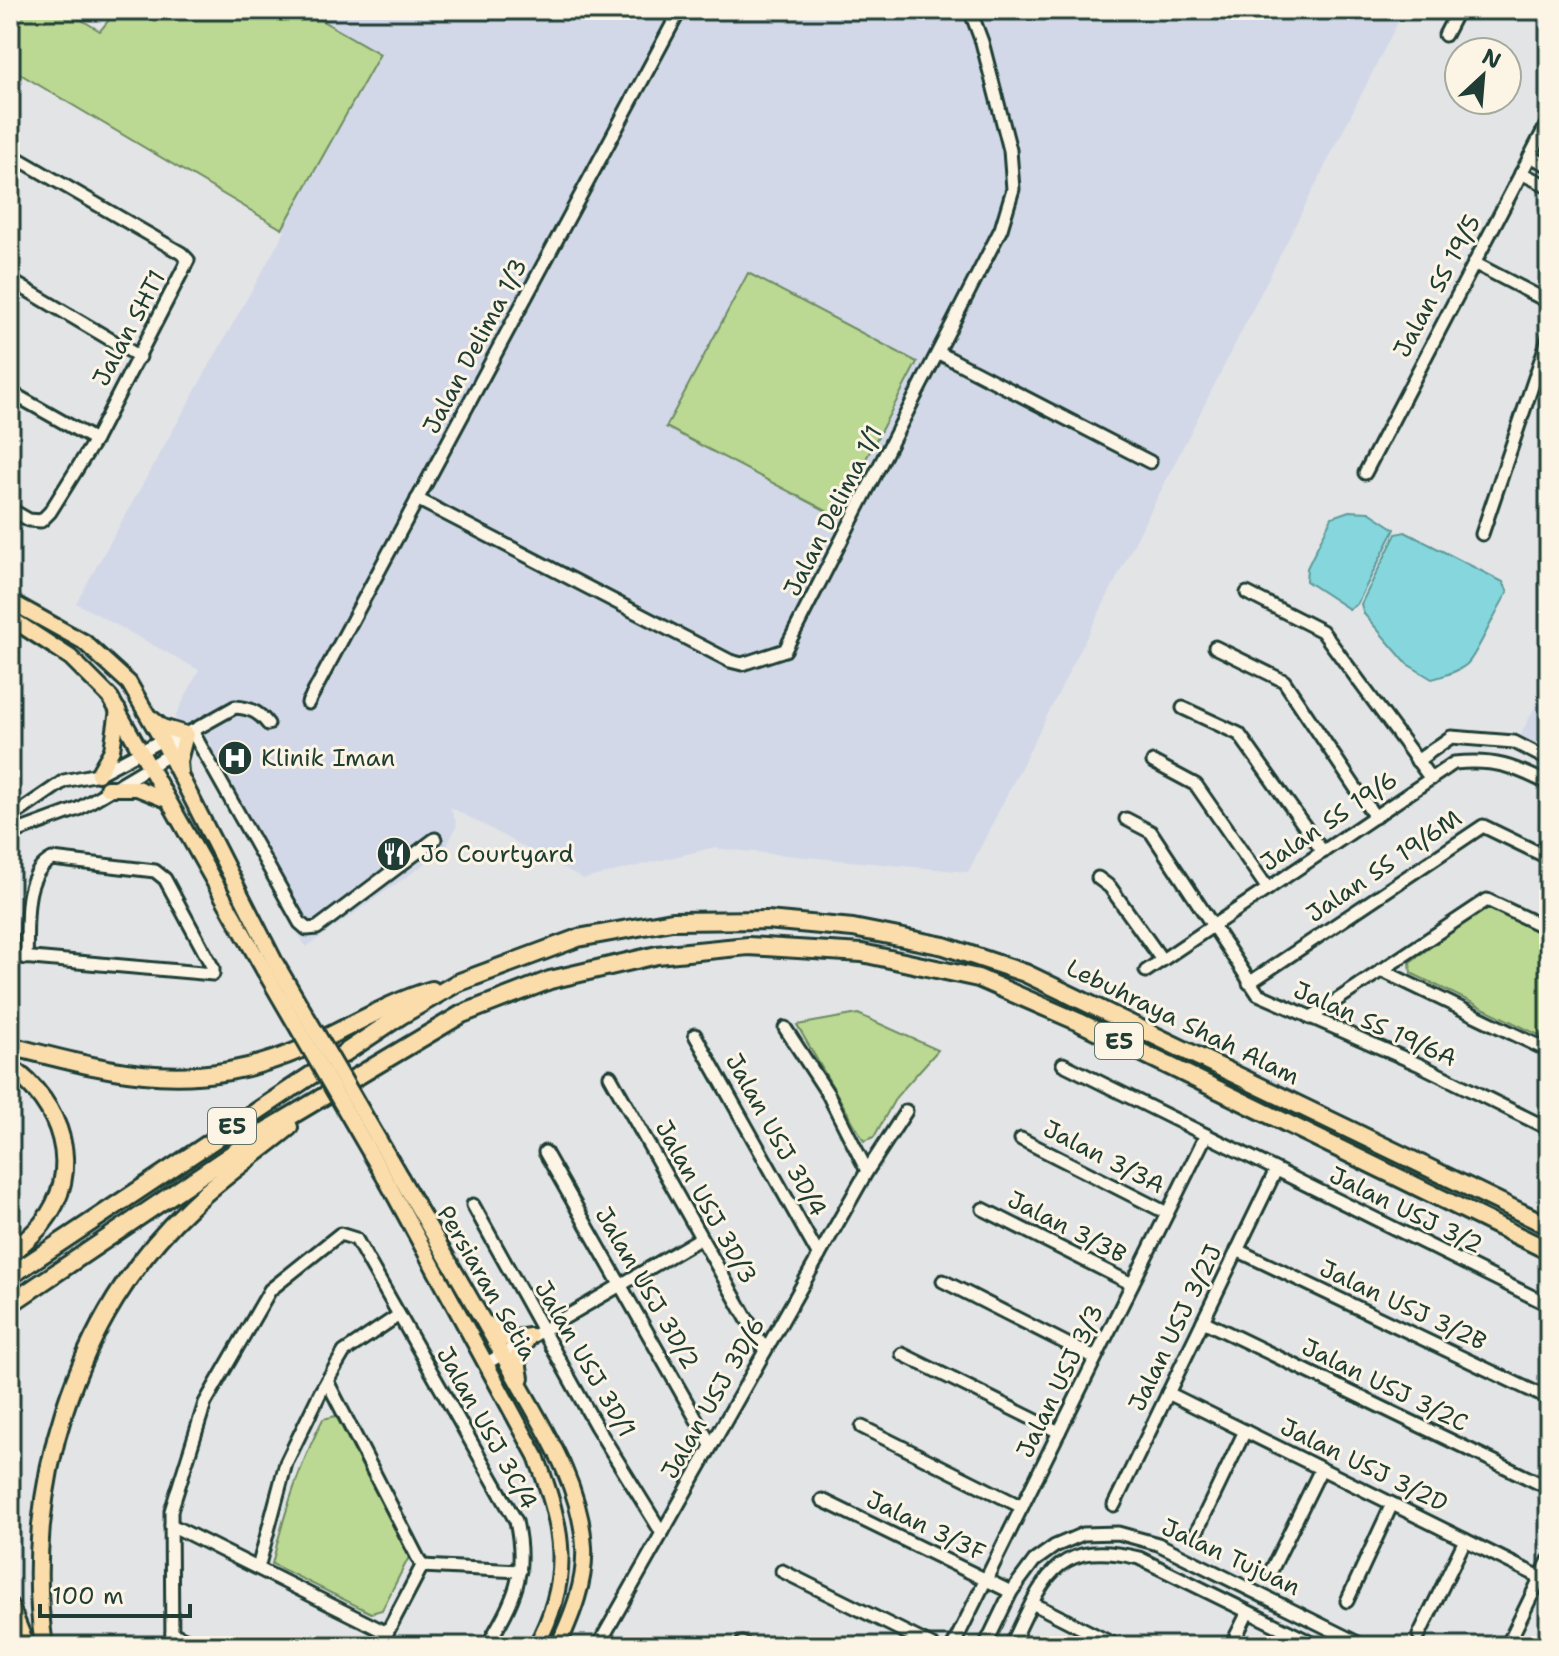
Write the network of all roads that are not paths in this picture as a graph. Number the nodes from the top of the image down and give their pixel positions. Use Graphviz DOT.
graph roads {
  1 [pos="680,10"];
  2 [pos="970,10"];
  3 [pos="1458,10"];
  4 [pos="1445,35"];
  5 [pos="1549,120"];
  6 [pos="10,154"];
  7 [pos="1530,156"];
  8 [pos="1549,166"];
  9 [pos="1521,173"];
  10 [pos="1549,187"];
  11 [pos="1474,263"];
  12 [pos="10,280"];
  13 [pos="1549,302"];
  14 [pos="1549,336"];
  15 [pos="939,353"];
  16 [pos="140,357"];
  17 [pos="10,392"];
  18 [pos="95,440"];
  19 [pos="1150,462"];
  20 [pos="1365,473"];
  21 [pos="417,499"];
  22 [pos="10,509"];
  23 [pos="1482,534"];
  24 [pos="1247,593"];
  25 [pos="10,601"];
  26 [pos="10,618"];
  27 [pos="1215,647"];
  28 [pos="308,703"];
  29 [pos="1183,708"];
  30 [pos="118,709"];
  31 [pos="147,714"];
  32 [pos="268,724"];
  33 [pos="179,736"];
  34 [pos="141,752"];
  35 [pos="169,755"];
  36 [pos="1549,760"];
  37 [pos="1417,761"];
  38 [pos="1153,762"];
  39 [pos="150,768"];
  40 [pos="98,774"];
  41 [pos="1431,779"];
  42 [pos="181,781"];
  43 [pos="1549,784"];
  44 [pos="107,788"];
  45 [pos="167,800"];
  46 [pos="1375,817"];
  47 [pos="10,818"];
  48 [pos="1126,819"];
  49 [pos="10,834"];
  50 [pos="435,839"];
  51 [pos="1323,852"];
  52 [pos="1549,858"];
  53 [pos="1098,878"];
  54 [pos="1268,889"];
  55 [pos="1213,926"];
  56 [pos="1549,929"];
  57 [pos="10,956"];
  58 [pos="26,958"];
  59 [pos="1162,960"];
  60 [pos="269,966"];
  61 [pos="1381,970"];
  62 [pos="1146,971"];
  63 [pos="457,983"];
  64 [pos="1249,983"];
  65 [pos="1310,1018"];
  66 [pos="785,1028"];
  67 [pos="695,1035"];
  68 [pos="10,1046"];
  69 [pos="1549,1051"];
  70 [pos="1063,1064"];
  71 [pos="10,1067"];
  72 [pos="610,1076"];
  73 [pos="326,1094"];
  74 [pos="906,1111"];
  75 [pos="1549,1129"];
  76 [pos="1206,1135"];
  77 [pos="1021,1139"];
  78 [pos="545,1152"];
  79 [pos="1276,1170"];
  80 [pos="867,1171"];
  81 [pos="395,1181"];
  82 [pos="473,1205"];
  83 [pos="983,1209"];
  84 [pos="1167,1213"];
  85 [pos="1549,1226"];
  86 [pos="701,1238"];
  87 [pos="1237,1250"];
  88 [pos="1549,1251"];
  89 [pos="10,1255"];
  90 [pos="819,1256"];
  91 [pos="10,1276"];
  92 [pos="943,1281"];
  93 [pos="620,1284"];
  94 [pos="1132,1284"];
  95 [pos="10,1304"];
  96 [pos="1549,1305"];
  97 [pos="399,1315"];
  98 [pos="482,1319"];
  99 [pos="1203,1321"];
  100 [pos="536,1332"];
  101 [pos="765,1351"];
  102 [pos="501,1352"];
  103 [pos="902,1354"];
  104 [pos="1095,1358"];
  105 [pos="487,1363"];
  106 [pos="327,1381"];
  107 [pos="1168,1393"];
  108 [pos="525,1397"];
  109 [pos="1549,1399"];
  110 [pos="862,1427"];
  111 [pos="1245,1431"];
  112 [pos="1059,1432"];
  113 [pos="711,1445"];
  114 [pos="1321,1469"];
  115 [pos="1549,1488"];
  116 [pos="822,1500"];
  117 [pos="1392,1504"];
  118 [pos="1114,1505"];
  119 [pos="1022,1507"];
  120 [pos="171,1525"];
  121 [pos="662,1533"];
  122 [pos="1196,1533"];
  123 [pos="1465,1540"];
  124 [pos="1549,1560"];
  125 [pos="422,1566"];
  126 [pos="258,1568"];
  127 [pos="520,1571"];
  128 [pos="782,1571"];
  129 [pos="1271,1571"];
  130 [pos="1540,1577"];
  131 [pos="986,1580"];
  132 [pos="1011,1592"];
  133 [pos="1347,1601"];
  134 [pos="1032,1603"];
  135 [pos="10,1607"];
  136 [pos="1248,1612"];
  137 [pos="172,1633"];
  138 [pos="387,1633"];
  139 [pos="1419,1635"];
  140 [pos="26,1646"];
  141 [pos="44,1646"];
  142 [pos="172,1646"];
  143 [pos="199,1646"];
  144 [pos="380,1646"];
  145 [pos="487,1646"];
  146 [pos="536,1646"];
  147 [pos="558,1646"];
  148 [pos="598,1646"];
  149 [pos="933,1646"];
  150 [pos="953,1646"];
  151 [pos="985,1646"];
  152 [pos="1011,1646"];
  153 [pos="1117,1646"];
  154 [pos="1231,1646"];
  155 [pos="1318,1646"];
  156 [pos="1364,1646"];
  157 [pos="1507,1646"];
  1 -- 21 [label="street, Jalan Delima 1/3"];
  2 -- 15 [label="street, Jalan Delima 1/1"];
  3 -- 4 [label="street"];
  5 -- 7 [label="street, Jalan SS 19/5"];
  6 -- 16 [label="street, Jalan SHT1"];
  7 -- 8 [label="street"];
  7 -- 9 [label="street, Jalan SS 19/5"];
  9 -- 10 [label="street"];
  9 -- 11 [label="street, Jalan SS 19/5"];
  11 -- 13 [label="street"];
  11 -- 20 [label="street, Jalan SS 19/5"];
  12 -- 16 [label="street"];
  14 -- 23 [label="street"];
  15 -- 19 [label="street"];
  15 -- 21 [label="street, Jalan Delima 1/1"];
  16 -- 18 [label="street, Jalan SHT1"];
  17 -- 18 [label="street"];
  18 -- 22 [label="street, Jalan SHT1"];
  21 -- 28 [label="street, Jalan Delima 1/3"];
  24 -- 37 [label="street"];
  25 -- 31 [label="main road"];
  26 -- 30 [label="main road"];
  27 -- 46 [label="street"];
  29 -- 51 [label="street"];
  30 -- 34 [label="main road"];
  30 -- 40 [label="main road"];
  31 -- 33 [label="main road"];
  31 -- 33 [label="main road"];
  32 -- 33 [label="street"];
  33 -- 34 [label="street"];
  33 -- 35 [label="main road"];
  33 -- 42 [label="main road"];
  33 -- 50 [label="street"];
  34 -- 39 [label="main road"];
  34 -- 40 [label="street"];
  35 -- 39 [label="street"];
  35 -- 42 [label="main road"];
  36 -- 37 [label="street"];
  37 -- 41 [label="street"];
  38 -- 54 [label="street"];
  39 -- 44 [label="street"];
  39 -- 45 [label="main road"];
  40 -- 47 [label="street"];
  41 -- 43 [label="street, Jalan SS 19/6"];
  41 -- 46 [label="street, Jalan SS 19/6"];
  42 -- 60 [label="main road"];
  44 -- 45 [label="main road"];
  44 -- 49 [label="street"];
  45 -- 60 [label="main road"];
  46 -- 51 [label="street, Jalan SS 19/6"];
  48 -- 55 [label="street, Jalan SS 19/6A"];
  51 -- 54 [label="street, Jalan SS 19/6"];
  52 -- 64 [label="street, Jalan SS 19/6M"];
  53 -- 59 [label="street"];
  54 -- 55 [label="street, Jalan SS 19/6"];
  55 -- 59 [label="street, Jalan SS 19/6"];
  55 -- 64 [label="street, Jalan SS 19/6A"];
  56 -- 61 [label="street"];
  57 -- 58 [label="street"];
  58 -- 58 [label="street"];
  59 -- 62 [label="street, Jalan SS 19/6"];
  60 -- 81 [label="main road, Persiaran Setia, bridge"];
  61 -- 65 [label="street"];
  61 -- 69 [label="street"];
  63 -- 68 [label="highway"];
  63 -- 85 [label="highway, Lebuhraya Shah Alam / E5"];
  63 -- 91 [label="highway, Lebuhraya Shah Alam / E5"];
  64 -- 65 [label="street, Jalan SS 19/6A"];
  65 -- 75 [label="street, Jalan SS 19/6A"];
  66 -- 80 [label="street"];
  67 -- 90 [label="street, Jalan USJ 3D/4"];
  70 -- 76 [label="street"];
  71 -- 89 [label="highway"];
  72 -- 86 [label="street, Jalan USJ 3D/3"];
  73 -- 88 [label="highway, Lebuhraya Shah Alam / E5"];
  73 -- 95 [label="highway, Lebuhraya Shah Alam / E5"];
  73 -- 141 [label="highway"];
  74 -- 80 [label="street, Jalan USJ 3D/6"];
  76 -- 79 [label="street, Jalan USJ 3/2"];
  76 -- 84 [label="street, Jalan USJ 3/3"];
  77 -- 84 [label="street, Jalan 3/3A"];
  78 -- 93 [label="street, Jalan USJ 3D/2"];
  79 -- 87 [label="street, Jalan USJ 3/2J"];
  79 -- 96 [label="street, Jalan USJ 3/2"];
  80 -- 90 [label="street, Jalan USJ 3D/6"];
  81 -- 98 [label="main road, Persiaran Setia"];
  81 -- 105 [label="main road, Persiaran Setia"];
  82 -- 100 [label="street, Jalan USJ 3D/1"];
  83 -- 94 [label="street, Jalan 3/3B"];
  84 -- 94 [label="street, Jalan USJ 3/3"];
  86 -- 93 [label="street"];
  86 -- 101 [label="street, Jalan USJ 3D/3"];
  87 -- 99 [label="street, Jalan USJ 3/2J"];
  87 -- 109 [label="street, Jalan USJ 3/2B"];
  90 -- 101 [label="street, Jalan USJ 3D/6"];
  92 -- 104 [label="street"];
  93 -- 100 [label="street"];
  93 -- 113 [label="street, Jalan USJ 3D/2"];
  94 -- 104 [label="street, Jalan USJ 3/3"];
  97 -- 106 [label="street"];
  97 -- 120 [label="street, Jalan USJ 3C/4"];
  97 -- 127 [label="street, Jalan USJ 3C/4"];
  98 -- 100 [label="main road"];
  98 -- 102 [label="main road, Persiaran Setia"];
  99 -- 107 [label="street, Jalan USJ 3/2J"];
  99 -- 115 [label="street, Jalan USJ 3/2C"];
  100 -- 102 [label="street"];
  100 -- 108 [label="main road"];
  100 -- 121 [label="street, Jalan USJ 3D/1"];
  101 -- 113 [label="street, Jalan USJ 3D/6"];
  102 -- 105 [label="street"];
  102 -- 108 [label="main road, Persiaran Setia"];
  103 -- 112 [label="street"];
  104 -- 112 [label="street, Jalan USJ 3/3"];
  105 -- 146 [label="main road, Persiaran Setia"];
  106 -- 125 [label="street"];
  106 -- 126 [label="street"];
  107 -- 111 [label="street, Jalan USJ 3/2D"];
  107 -- 118 [label="street, Jalan USJ 3/2J"];
  108 -- 147 [label="main road, Persiaran Setia"];
  110 -- 119 [label="street"];
  111 -- 114 [label="street, Jalan USJ 3/2D"];
  111 -- 122 [label="street"];
  112 -- 119 [label="street, Jalan USJ 3/3"];
  113 -- 121 [label="street, Jalan USJ 3D/6"];
  114 -- 117 [label="street, Jalan USJ 3/2D"];
  114 -- 129 [label="street"];
  116 -- 131 [label="street, Jalan 3/3F"];
  117 -- 123 [label="street, Jalan USJ 3/2D"];
  117 -- 133 [label="street"];
  119 -- 131 [label="street, Jalan USJ 3/3"];
  120 -- 126 [label="street"];
  120 -- 137 [label="street"];
  121 -- 148 [label="street, Jalan USJ 3D/6"];
  123 -- 130 [label="street, Jalan USJ 3/2D"];
  123 -- 139 [label="street"];
  124 -- 130 [label="street"];
  125 -- 127 [label="street"];
  125 -- 138 [label="street"];
  126 -- 138 [label="street"];
  127 -- 145 [label="street, Jalan USJ 3C/4"];
  128 -- 149 [label="street"];
  130 -- 157 [label="street"];
  131 -- 132 [label="street, Jalan 3/3F"];
  131 -- 150 [label="street, Jalan USJ 3/3"];
  132 -- 151 [label="street, Jalan Tujuan"];
  132 -- 156 [label="street, Jalan Tujuan"];
  134 -- 136 [label="street"];
  134 -- 152 [label="street"];
  134 -- 153 [label="street"];
  135 -- 140 [label="highway"];
  136 -- 154 [label="street"];
  136 -- 155 [label="street"];
  137 -- 142 [label="street"];
  137 -- 143 [label="street"];
  138 -- 144 [label="street"];
}
